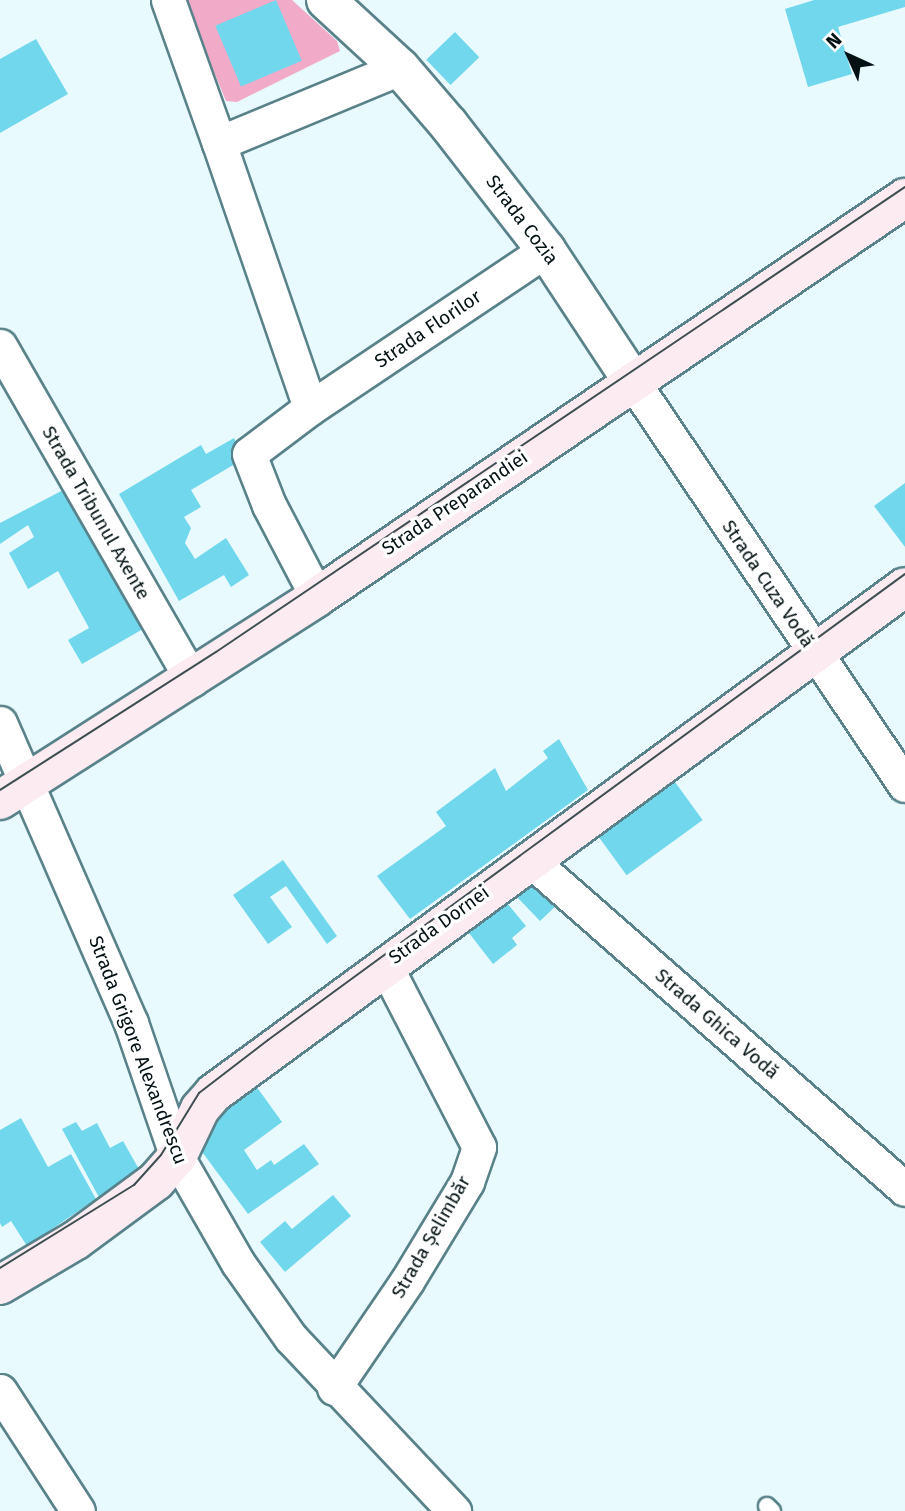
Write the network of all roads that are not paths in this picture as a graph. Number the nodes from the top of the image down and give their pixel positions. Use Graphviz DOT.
graph roads {
  1 [pos="168,0"];
  2 [pos="326,0"];
  3 [pos="400,68"];
  4 [pos="219,143"];
  5 [pos="905,198"];
  6 [pos="545,250"];
  7 [pos="0,346"];
  8 [pos="633,382"];
  9 [pos="310,408"];
  10 [pos="905,587"];
  11 [pos="317,597"];
  12 [pos="814,653"];
  13 [pos="192,680"];
  14 [pos="0,723"];
  15 [pos="905,785"];
  16 [pos="15,791"];
  17 [pos="529,859"];
  18 [pos="385,965"];
  19 [pos="177,1157"];
  20 [pos="905,1189"];
  21 [pos="0,1285"];
  22 [pos="334,1388"];
  23 [pos="0,1391"];
  24 [pos="78,1511"];
  25 [pos="454,1511"];
  1 -- 4 [label="street"];
  2 -- 3 [label="street, Strada Cozia"];
  3 -- 4 [label="street"];
  3 -- 6 [label="street, Strada Cozia"];
  4 -- 9 [label="street"];
  5 -- 8 [label="main road, Strada Preparandiei"];
  6 -- 8 [label="street, Strada Cozia"];
  6 -- 9 [label="street, Strada Florilor"];
  7 -- 13 [label="street, Strada Tribunul Axente"];
  8 -- 11 [label="main road, Strada Preparandiei"];
  8 -- 12 [label="street, Strada Cuza Vodă"];
  9 -- 11 [label="street, Strada Florilor"];
  10 -- 12 [label="main road, Strada Dornei"];
  11 -- 13 [label="main road, Strada Preparandiei"];
  12 -- 15 [label="street, Strada Cuza Vodă"];
  12 -- 17 [label="main road, Strada Dornei"];
  13 -- 16 [label="main road, Strada Preparandiei"];
  14 -- 16 [label="street, Strada Grigore Alexandrescu"];
  16 -- 19 [label="street, Strada Grigore Alexandrescu"];
  17 -- 18 [label="main road, Strada Dornei"];
  17 -- 20 [label="street, Strada Ghica Vodă"];
  18 -- 19 [label="main road, Strada Dornei"];
  18 -- 22 [label="street, Strada Șelimbăr"];
  19 -- 21 [label="main road, Strada Dornei"];
  19 -- 22 [label="street, Strada Grigore Alexandrescu"];
  22 -- 25 [label="street, Strada Grigore Alexandrescu"];
  23 -- 24 [label="street"];
}
